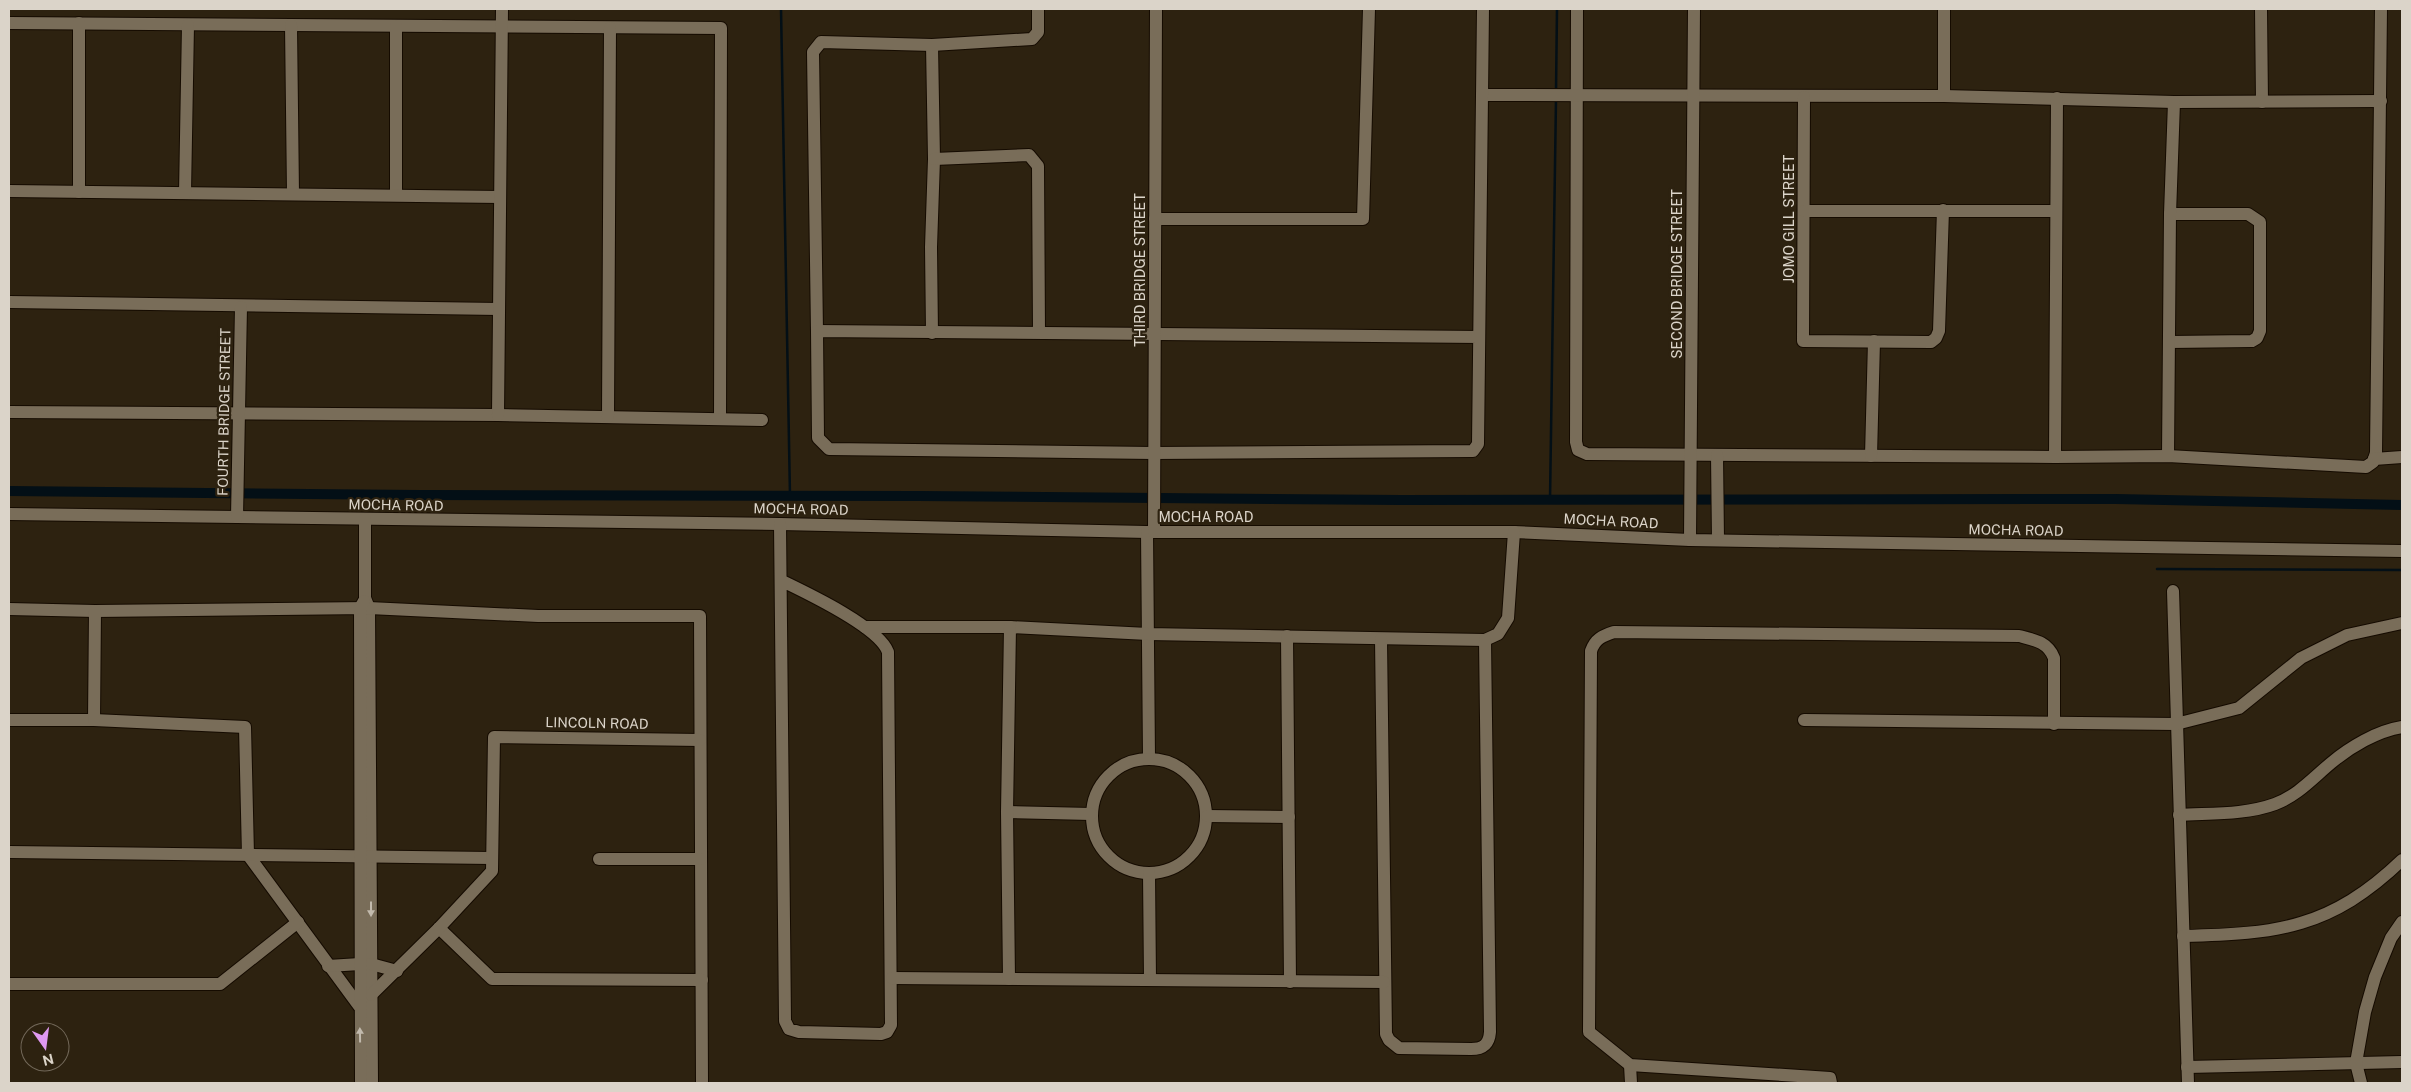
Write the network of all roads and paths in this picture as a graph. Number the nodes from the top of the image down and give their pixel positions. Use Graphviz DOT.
graph roads {
  1 [pos="502,9"];
  2 [pos="1038,9"];
  3 [pos="1156,9"];
  4 [pos="1369,9"];
  5 [pos="1483,9"];
  6 [pos="1577,9"];
  7 [pos="1694,9"];
  8 [pos="1944,9"];
  9 [pos="2261,9"];
  10 [pos="2381,9"];
  11 [pos="9,23"];
  12 [pos="79,23"];
  13 [pos="188,25"];
  14 [pos="292,25"];
  15 [pos="396,26"];
  16 [pos="502,27"];
  17 [pos="610,28"];
  18 [pos="932,45"];
  19 [pos="1482,96"];
  20 [pos="1570,96"];
  21 [pos="1692,96"];
  22 [pos="1944,96"];
  23 [pos="1804,97"];
  24 [pos="2057,98"];
  25 [pos="2381,101"];
  26 [pos="2174,102"];
  27 [pos="2262,102"];
  28 [pos="934,159"];
  29 [pos="9,191"];
  30 [pos="80,192"];
  31 [pos="185,193"];
  32 [pos="293,194"];
  33 [pos="396,196"];
  34 [pos="500,197"];
  35 [pos="1943,210"];
  36 [pos="1804,211"];
  37 [pos="2056,211"];
  38 [pos="2170,214"];
  39 [pos="1155,219"];
  40 [pos="9,302"];
  41 [pos="240,307"];
  42 [pos="499,309"];
  43 [pos="817,330"];
  44 [pos="1038,332"];
  45 [pos="932,333"];
  46 [pos="1154,334"];
  47 [pos="1479,337"];
  48 [pos="1874,341"];
  49 [pos="2170,342"];
  50 [pos="9,412"];
  51 [pos="238,415"];
  52 [pos="498,415"];
  53 [pos="608,417"];
  54 [pos="720,419"];
  55 [pos="762,420"];
  56 [pos="1153,453"];
  57 [pos="1691,455"];
  58 [pos="1717,455"];
  59 [pos="1872,456"];
  60 [pos="2168,456"];
  61 [pos="2055,457"];
  62 [pos="2402,457"];
  63 [pos="2374,459"];
  64 [pos="238,512"];
  65 [pos="9,514"];
  66 [pos="365,519"];
  67 [pos="780,524"];
  68 [pos="1150,532"];
  69 [pos="1514,532"];
  70 [pos="1690,540"];
  71 [pos="1718,540"];
  72 [pos="2402,551"];
  73 [pos="782,581"];
  74 [pos="2173,591"];
  75 [pos="365,605"];
  76 [pos="9,609"];
  77 [pos="96,611"];
  78 [pos="2402,623"];
  79 [pos="1010,626"];
  80 [pos="865,627"];
  81 [pos="1148,634"];
  82 [pos="1287,636"];
  83 [pos="1381,638"];
  84 [pos="1485,640"];
  85 [pos="9,720"];
  86 [pos="94,720"];
  87 [pos="1804,720"];
  88 [pos="2054,724"];
  89 [pos="2176,724"];
  90 [pos="2402,727"];
  91 [pos="700,740"];
  92 [pos="1149,758"];
  93 [pos="1007,812"];
  94 [pos="1091,814"];
  95 [pos="2179,815"];
  96 [pos="1207,816"];
  97 [pos="1289,817"];
  98 [pos="9,852"];
  99 [pos="248,855"];
  100 [pos="366,856"];
  101 [pos="492,858"];
  102 [pos="599,859"];
  103 [pos="701,859"];
  104 [pos="2402,860"];
  105 [pos="1149,873"];
  106 [pos="298,922"];
  107 [pos="2402,922"];
  108 [pos="439,928"];
  109 [pos="2183,936"];
  110 [pos="365,964"];
  111 [pos="328,966"];
  112 [pos="397,971"];
  113 [pos="892,978"];
  114 [pos="1009,979"];
  115 [pos="702,980"];
  116 [pos="1150,980"];
  117 [pos="1290,982"];
  118 [pos="1384,982"];
  119 [pos="9,984"];
  120 [pos="371,995"];
  121 [pos="360,1006"];
  122 [pos="2402,1062"];
  123 [pos="2356,1063"];
  124 [pos="1630,1065"];
  125 [pos="2187,1067"];
  126 [pos="1729,1077"];
  127 [pos="369,1083"];
  128 [pos="702,1083"];
  129 [pos="1631,1083"];
  130 [pos="1831,1083"];
  131 [pos="2188,1083"];
  132 [pos="2360,1083"];
  1 -- 16 [label="street"];
  2 -- 18 [label="street"];
  3 -- 39 [label="street, THIRD BRIDGE STREET"];
  4 -- 39 [label="street"];
  5 -- 19 [label="street"];
  6 -- 20 [label="street"];
  7 -- 21 [label="street, SECOND BRIDGE STREET"];
  8 -- 22 [label="street"];
  9 -- 27 [label="street"];
  10 -- 25 [label="street"];
  11 -- 12 [label="street"];
  12 -- 13 [label="street"];
  12 -- 30 [label="street"];
  13 -- 14 [label="street"];
  13 -- 31 [label="street"];
  14 -- 15 [label="street"];
  14 -- 32 [label="street"];
  15 -- 16 [label="street"];
  15 -- 33 [label="street"];
  16 -- 17 [label="street"];
  16 -- 34 [label="street"];
  17 -- 53 [label="street"];
  17 -- 54 [label="street"];
  18 -- 28 [label="street"];
  18 -- 43 [label="street"];
  19 -- 20 [label="street"];
  19 -- 47 [label="street"];
  20 -- 21 [label="street"];
  20 -- 57 [label="street"];
  21 -- 23 [label="street"];
  21 -- 57 [label="street, SECOND BRIDGE STREET"];
  22 -- 23 [label="street"];
  22 -- 24 [label="street"];
  23 -- 36 [label="street, JOMO GILL STREET"];
  24 -- 26 [label="street"];
  24 -- 37 [label="street"];
  25 -- 27 [label="street"];
  25 -- 63 [label="street"];
  26 -- 27 [label="street"];
  26 -- 38 [label="street"];
  28 -- 44 [label="street"];
  28 -- 45 [label="street"];
  29 -- 30 [label="street"];
  30 -- 31 [label="street"];
  31 -- 32 [label="street"];
  32 -- 33 [label="street"];
  33 -- 34 [label="street"];
  34 -- 42 [label="street"];
  35 -- 36 [label="street"];
  35 -- 37 [label="street"];
  35 -- 48 [label="street"];
  36 -- 48 [label="street, JOMO GILL STREET"];
  37 -- 61 [label="street"];
  38 -- 49 [label="street"];
  38 -- 49 [label="street"];
  39 -- 46 [label="street, THIRD BRIDGE STREET"];
  40 -- 41 [label="street"];
  41 -- 42 [label="street"];
  41 -- 51 [label="street, FOURTH BRIDGE STREET"];
  42 -- 52 [label="street"];
  43 -- 45 [label="street"];
  43 -- 56 [label="street"];
  44 -- 45 [label="street"];
  44 -- 46 [label="street"];
  46 -- 47 [label="street"];
  46 -- 56 [label="street, THIRD BRIDGE STREET"];
  47 -- 56 [label="street"];
  48 -- 59 [label="street"];
  49 -- 60 [label="street"];
  50 -- 51 [label="street"];
  51 -- 52 [label="street"];
  51 -- 64 [label="street, FOURTH BRIDGE STREET"];
  52 -- 53 [label="street"];
  53 -- 54 [label="street"];
  54 -- 55 [label="street"];
  56 -- 68 [label="street, THIRD BRIDGE STREET"];
  57 -- 58 [label="street"];
  57 -- 70 [label="street, SECOND BRIDGE STREET"];
  58 -- 59 [label="street"];
  58 -- 71 [label="street"];
  59 -- 61 [label="street"];
  60 -- 61 [label="street"];
  60 -- 63 [label="street"];
  62 -- 63 [label="street"];
  64 -- 65 [label="street, MOCHA ROAD"];
  64 -- 66 [label="street, MOCHA ROAD"];
  66 -- 67 [label="street, MOCHA ROAD"];
  66 -- 75 [label="street"];
  67 -- 68 [label="street, MOCHA ROAD"];
  67 -- 73 [label="street"];
  68 -- 69 [label="street, MOCHA ROAD"];
  68 -- 81 [label="street, THIRD BRIDGE STREET"];
  69 -- 70 [label="street, MOCHA ROAD"];
  69 -- 84 [label="street"];
  70 -- 71 [label="street, MOCHA ROAD"];
  71 -- 72 [label="street, MOCHA ROAD"];
  73 -- 80 [label="street"];
  73 -- 113 [label="street"];
  74 -- 89 [label="street"];
  75 -- 77 [label="street"];
  75 -- 91 [label="street"];
  75 -- 100 [label="street"];
  76 -- 77 [label="street"];
  77 -- 86 [label="street"];
  78 -- 89 [label="street"];
  79 -- 80 [label="street"];
  79 -- 81 [label="street"];
  79 -- 93 [label="street"];
  80 -- 113 [label="street"];
  81 -- 82 [label="street"];
  81 -- 92 [label="street, THIRD BRIDGE STREET"];
  82 -- 83 [label="street"];
  82 -- 97 [label="street"];
  83 -- 84 [label="street"];
  83 -- 118 [label="street"];
  84 -- 118 [label="street"];
  85 -- 86 [label="street"];
  86 -- 99 [label="street"];
  87 -- 88 [label="street"];
  88 -- 89 [label="street"];
  88 -- 124 [label="street"];
  89 -- 95 [label="street"];
  90 -- 95 [label="street"];
  91 -- 101 [label="street, LINCOLN ROAD"];
  91 -- 103 [label="street"];
  92 -- 94 [label="street"];
  92 -- 96 [label="street"];
  93 -- 94 [label="street"];
  93 -- 114 [label="street"];
  94 -- 105 [label="street"];
  95 -- 109 [label="street"];
  96 -- 97 [label="street"];
  96 -- 105 [label="street"];
  97 -- 117 [label="street"];
  98 -- 99 [label="street"];
  99 -- 100 [label="street"];
  99 -- 106 [label="street"];
  100 -- 101 [label="street"];
  100 -- 110 [label="street"];
  101 -- 108 [label="street"];
  102 -- 103 [label="street"];
  103 -- 115 [label="street"];
  104 -- 109 [label="street"];
  105 -- 116 [label="street"];
  106 -- 111 [label="street"];
  106 -- 119 [label="street"];
  107 -- 123 [label="street"];
  108 -- 112 [label="street"];
  108 -- 115 [label="street"];
  109 -- 125 [label="street"];
  110 -- 111 [label="street"];
  110 -- 112 [label="street"];
  110 -- 120 [label="street"];
  110 -- 121 [label="street"];
  111 -- 121 [label="street"];
  112 -- 120 [label="street"];
  113 -- 114 [label="street"];
  114 -- 116 [label="street"];
  115 -- 128 [label="street"];
  116 -- 117 [label="street"];
  117 -- 118 [label="street"];
  120 -- 127 [label="street"];
  127 -- 121 [label="street, one-way"];
  122 -- 123 [label="street"];
  123 -- 125 [label="street"];
  123 -- 132 [label="street"];
  124 -- 126 [label="street"];
  124 -- 129 [label="street"];
  125 -- 131 [label="street"];
  126 -- 130 [label="street"];
}
